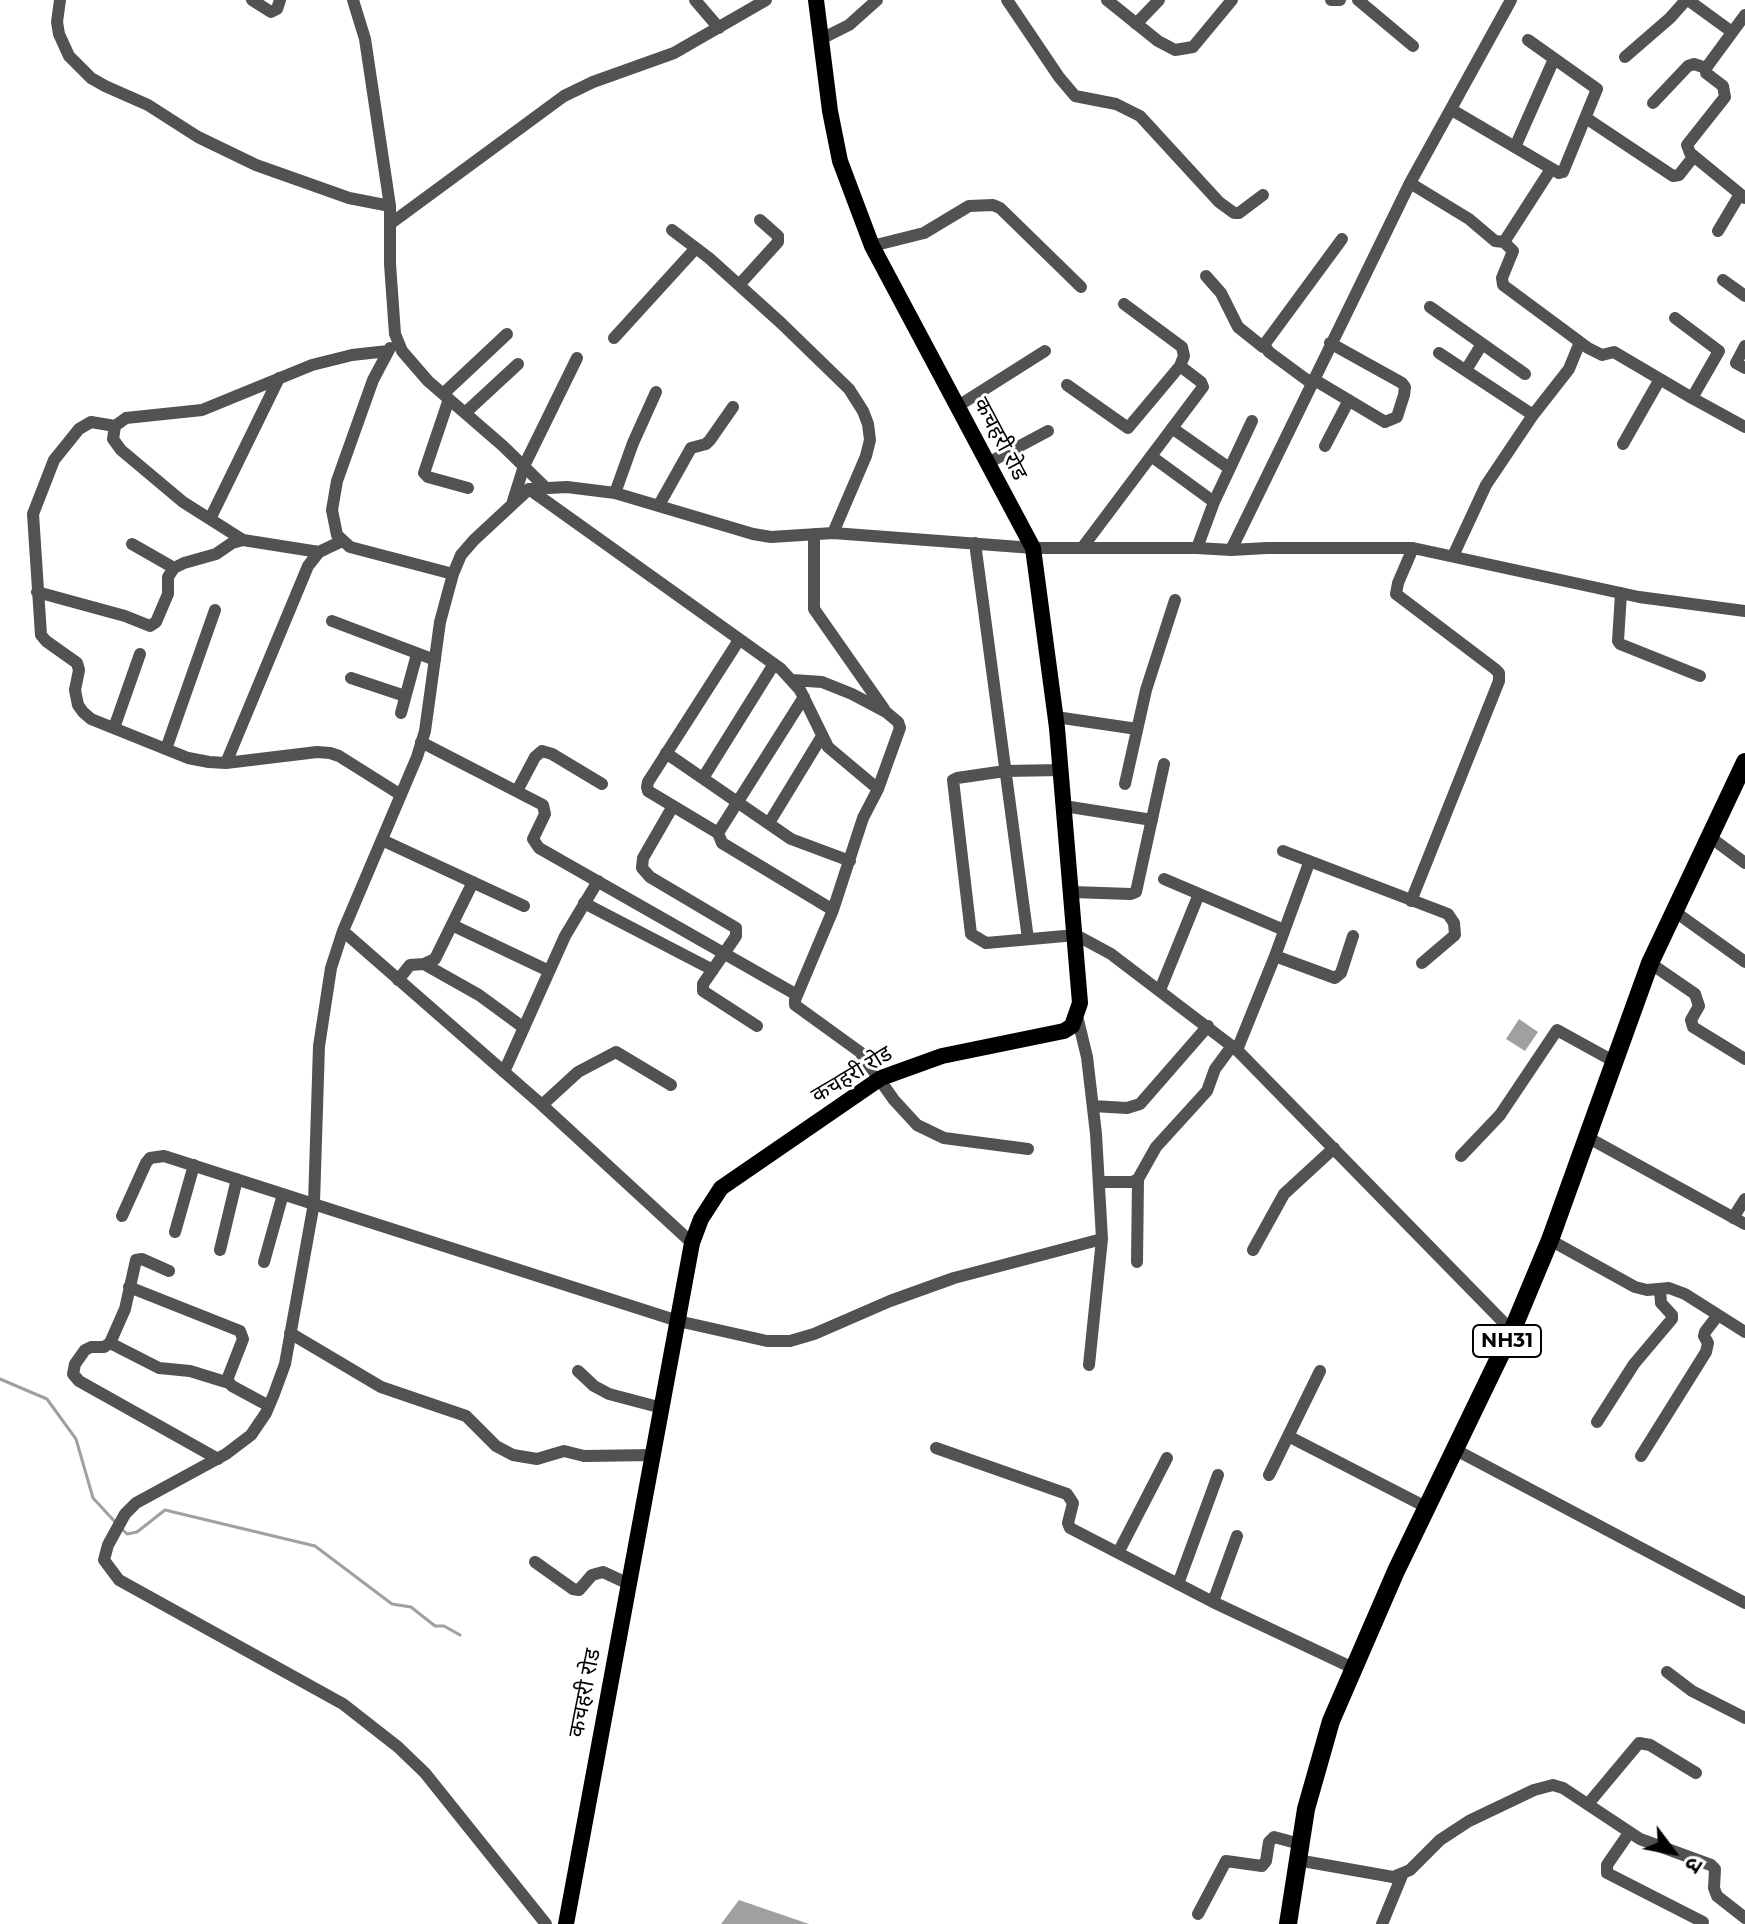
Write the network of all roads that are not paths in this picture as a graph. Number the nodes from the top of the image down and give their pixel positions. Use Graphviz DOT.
graph roads {
  1 [pos="60,0"];
  2 [pos="252,0"];
  3 [pos="280,0"];
  4 [pos="353,0"];
  5 [pos="695,0"];
  6 [pos="766,0"];
  7 [pos="816,0"];
  8 [pos="877,0"];
  9 [pos="1007,0"];
  10 [pos="1108,0"];
  11 [pos="1159,0"];
  12 [pos="1232,0"];
  13 [pos="1331,0"];
  14 [pos="1340,0"];
  15 [pos="1358,0"];
  16 [pos="1511,0"];
  17 [pos="1687,0"];
  18 [pos="1745,15"];
  19 [pos="1136,24"];
  20 [pos="719,28"];
  21 [pos="1732,32"];
  22 [pos="821,39"];
  23 [pos="1528,40"];
  24 [pos="1413,46"];
  25 [pos="1625,57"];
  26 [pos="1554,59"];
  27 [pos="1706,68"];
  28 [pos="1653,103"];
  29 [pos="1452,110"];
  30 [pos="1586,118"];
  31 [pos="1515,147"];
  32 [pos="1694,156"];
  33 [pos="1551,169"];
  34 [pos="1410,183"];
  35 [pos="1263,195"];
  36 [pos="1743,196"];
  37 [pos="390,206"];
  38 [pos="760,220"];
  39 [pos="390,224"];
  40 [pos="672,230"];
  41 [pos="1718,231"];
  42 [pos="1342,239"];
  43 [pos="1504,242"];
  44 [pos="872,246"];
  45 [pos="696,248"];
  46 [pos="1206,276"];
  47 [pos="1723,280"];
  48 [pos="739,285"];
  49 [pos="1081,287"];
  50 [pos="1745,296"];
  51 [pos="1124,304"];
  52 [pos="1430,307"];
  53 [pos="1675,318"];
  54 [pos="396,333"];
  55 [pos="507,334"];
  56 [pos="614,338"];
  57 [pos="1580,342"];
  58 [pos="1330,343"];
  59 [pos="1482,344"];
  60 [pos="1745,346"];
  61 [pos="1263,347"];
  62 [pos="388,351"];
  63 [pos="1045,351"];
  64 [pos="1439,353"];
  65 [pos="577,358"];
  66 [pos="518,364"];
  67 [pos="1180,366"];
  68 [pos="1745,368"];
  69 [pos="1466,370"];
  70 [pos="1525,374"];
  71 [pos="279,378"];
  72 [pos="1660,379"];
  73 [pos="1312,381"];
  74 [pos="1067,385"];
  75 [pos="656,392"];
  76 [pos="446,397"];
  77 [pos="1692,398"];
  78 [pos="1349,400"];
  79 [pos="958,406"];
  80 [pos="733,407"];
  81 [pos="465,413"];
  82 [pos="1533,415"];
  83 [pos="1252,421"];
  84 [pos="115,426"];
  85 [pos="1745,427"];
  86 [pos="1172,428"];
  87 [pos="1048,431"];
  88 [pos="1623,444"];
  89 [pos="1325,446"];
  90 [pos="1151,456"];
  91 [pos="988,463"];
  92 [pos="524,466"];
  93 [pos="1229,468"];
  94 [pos="545,487"];
  95 [pos="468,488"];
  96 [pos="529,489"];
  97 [pos="615,493"];
  98 [pos="513,501"];
  99 [pos="1214,502"];
  100 [pos="659,505"];
  101 [pos="210,519"];
  102 [pos="833,533"];
  103 [pos="814,534"];
  104 [pos="243,540"];
  105 [pos="342,541"];
  106 [pos="975,543"];
  107 [pos="132,544"];
  108 [pos="1033,548"];
  109 [pos="1082,548"];
  110 [pos="1197,548"];
  111 [pos="1413,548"];
  112 [pos="1231,550"];
  113 [pos="319,552"];
  114 [pos="1453,556"];
  115 [pos="174,568"];
  116 [pos="453,574"];
  117 [pos="37,592"];
  118 [pos="1621,593"];
  119 [pos="1175,600"];
  120 [pos="215,610"];
  121 [pos="1745,611"];
  122 [pos="332,621"];
  123 [pos="739,640"];
  124 [pos="140,654"];
  125 [pos="417,654"];
  126 [pos="435,660"];
  127 [pos="774,664"];
  128 [pos="1700,676"];
  129 [pos="351,678"];
  130 [pos="793,680"];
  131 [pos="405,696"];
  132 [pos="804,697"];
  133 [pos="886,712"];
  134 [pos="401,713"];
  135 [pos="1056,717"];
  136 [pos="114,728"];
  137 [pos="1137,729"];
  138 [pos="822,736"];
  139 [pos="421,742"];
  140 [pos="166,749"];
  141 [pos="666,753"];
  142 [pos="1745,762"];
  143 [pos="226,763"];
  144 [pos="1164,764"];
  145 [pos="1061,770"];
  146 [pos="1005,771"];
  147 [pos="703,778"];
  148 [pos="602,784"];
  149 [pos="1125,784"];
  150 [pos="878,789"];
  151 [pos="517,791"];
  152 [pos="401,795"];
  153 [pos="737,801"];
  154 [pos="673,806"];
  155 [pos="1064,806"];
  156 [pos="1152,820"];
  157 [pos="769,823"];
  158 [pos="718,833"];
  159 [pos="1710,837"];
  160 [pos="382,840"];
  161 [pos="1283,851"];
  162 [pos="850,861"];
  163 [pos="1309,863"];
  164 [pos="1745,863"];
  165 [pos="1164,879"];
  166 [pos="598,881"];
  167 [pos="473,882"];
  168 [pos="1072,892"];
  169 [pos="1199,894"];
  170 [pos="1411,901"];
  171 [pos="584,903"];
  172 [pos="524,906"];
  173 [pos="833,910"];
  174 [pos="1674,911"];
  175 [pos="452,925"];
  176 [pos="1284,930"];
  177 [pos="343,931"];
  178 [pos="1076,935"];
  179 [pos="1353,936"];
  180 [pos="1028,939"];
  181 [pos="725,952"];
  182 [pos="1275,956"];
  183 [pos="1745,962"];
  184 [pos="1422,963"];
  185 [pos="1650,963"];
  186 [pos="424,964"];
  187 [pos="713,970"];
  188 [pos="549,971"];
  189 [pos="398,980"];
  190 [pos="1160,990"];
  191 [pos="797,995"];
  192 [pos="1077,1016"];
  193 [pos="757,1026"];
  194 [pos="1208,1026"];
  195 [pos="524,1028"];
  196 [pos="1234,1048"];
  197 [pos="1745,1059"];
  198 [pos="1615,1062"];
  199 [pos="504,1072"];
  200 [pos="881,1078"];
  201 [pos="671,1085"];
  202 [pos="542,1105"];
  203 [pos="1093,1106"];
  204 [pos="1587,1137"];
  205 [pos="1334,1148"];
  206 [pos="1028,1149"];
  207 [pos="1461,1156"];
  208 [pos="194,1165"];
  209 [pos="237,1179"];
  210 [pos="1138,1179"];
  211 [pos="1099,1182"];
  212 [pos="283,1194"];
  213 [pos="1745,1199"];
  214 [pos="314,1203"];
  215 [pos="122,1216"];
  216 [pos="1739,1221"];
  217 [pos="175,1232"];
  218 [pos="1102,1239"];
  219 [pos="1550,1240"];
  220 [pos="692,1243"];
  221 [pos="220,1250"];
  222 [pos="1253,1250"];
  223 [pos="264,1262"];
  224 [pos="1137,1262"];
  225 [pos="169,1271"];
  226 [pos="129,1287"];
  227 [pos="1660,1289"];
  228 [pos="1718,1315"];
  229 [pos="678,1321"];
  230 [pos="1512,1331"];
  231 [pos="1745,1332"];
  232 [pos="290,1333"];
  233 [pos="110,1343"];
  234 [pos="1089,1365"];
  235 [pos="578,1371"];
  236 [pos="1320,1371"];
  237 [pos="229,1383"];
  238 [pos="269,1406"];
  239 [pos="662,1408"];
  240 [pos="1597,1422"];
  241 [pos="1288,1436"];
  242 [pos="936,1448"];
  243 [pos="1454,1449"];
  244 [pos="653,1455"];
  245 [pos="1641,1456"];
  246 [pos="1167,1458"];
  247 [pos="218,1459"];
  248 [pos="1218,1475"];
  249 [pos="1269,1475"];
  250 [pos="1426,1507"];
  251 [pos="1237,1536"];
  252 [pos="1118,1553"];
  253 [pos="535,1562"];
  254 [pos="629,1584"];
  255 [pos="1178,1584"];
  256 [pos="1213,1602"];
  257 [pos="1745,1603"];
  258 [pos="1353,1668"];
  259 [pos="1667,1672"];
  260 [pos="1745,1718"];
  261 [pos="1696,1773"];
  262 [pos="1588,1804"];
  263 [pos="1629,1833"];
  264 [pos="1298,1852"];
  265 [pos="1403,1873"];
  266 [pos="1198,1914"];
  267 [pos="1745,1918"];
  268 [pos="1703,1922"];
  269 [pos="546,1924"];
  270 [pos="566,1924"];
  271 [pos="1288,1924"];
  272 [pos="1382,1924"];
  1 -- 37 [label="street"];
  2 -- 3 [label="street"];
  4 -- 37 [label="street"];
  5 -- 20 [label="street"];
  6 -- 20 [label="street"];
  7 -- 22 [label="main road, कचहरी रोड"];
  8 -- 22 [label="street"];
  9 -- 35 [label="street"];
  10 -- 19 [label="street"];
  11 -- 19 [label="street"];
  12 -- 19 [label="street"];
  13 -- 14 [label="street"];
  15 -- 24 [label="street"];
  16 -- 29 [label="street"];
  17 -- 21 [label="street"];
  17 -- 25 [label="street"];
  18 -- 21 [label="street"];
  20 -- 39 [label="street"];
  21 -- 27 [label="street"];
  22 -- 44 [label="main road, कचहरी रोड"];
  23 -- 26 [label="street"];
  26 -- 30 [label="street"];
  26 -- 31 [label="street"];
  27 -- 28 [label="street"];
  27 -- 32 [label="street"];
  29 -- 31 [label="street"];
  29 -- 34 [label="street"];
  30 -- 32 [label="street"];
  30 -- 33 [label="street"];
  31 -- 33 [label="street"];
  32 -- 36 [label="street"];
  33 -- 43 [label="street"];
  34 -- 43 [label="street"];
  34 -- 58 [label="street"];
  36 -- 41 [label="street"];
  37 -- 39 [label="street"];
  38 -- 48 [label="street"];
  39 -- 54 [label="street"];
  40 -- 45 [label="street"];
  42 -- 61 [label="street"];
  43 -- 57 [label="street"];
  44 -- 49 [label="street"];
  44 -- 79 [label="main road, कचहरी रोड"];
  45 -- 48 [label="street"];
  45 -- 56 [label="street"];
  46 -- 61 [label="street"];
  47 -- 50 [label="street"];
  48 -- 102 [label="street"];
  51 -- 67 [label="street"];
  52 -- 59 [label="street"];
  53 -- 77 [label="street"];
  54 -- 62 [label="street"];
  54 -- 76 [label="street"];
  55 -- 76 [label="street"];
  57 -- 72 [label="street"];
  57 -- 82 [label="street"];
  58 -- 73 [label="street"];
  58 -- 78 [label="street"];
  59 -- 69 [label="street"];
  59 -- 70 [label="street"];
  60 -- 68 [label="street"];
  61 -- 73 [label="street"];
  62 -- 71 [label="street"];
  62 -- 105 [label="street"];
  63 -- 79 [label="street"];
  64 -- 69 [label="street"];
  65 -- 92 [label="street"];
  66 -- 81 [label="street"];
  67 -- 74 [label="street"];
  67 -- 86 [label="street"];
  69 -- 82 [label="street"];
  71 -- 84 [label="street"];
  71 -- 101 [label="street"];
  72 -- 77 [label="street"];
  72 -- 88 [label="street"];
  73 -- 78 [label="street"];
  73 -- 112 [label="street"];
  75 -- 97 [label="street"];
  76 -- 81 [label="street"];
  76 -- 95 [label="street"];
  77 -- 85 [label="street"];
  78 -- 89 [label="street"];
  79 -- 91 [label="main road, कचहरी रोड"];
  80 -- 100 [label="street"];
  81 -- 92 [label="street"];
  82 -- 114 [label="street"];
  83 -- 93 [label="street"];
  84 -- 101 [label="street"];
  84 -- 117 [label="street"];
  86 -- 90 [label="street"];
  86 -- 93 [label="street"];
  87 -- 91 [label="street"];
  90 -- 99 [label="street"];
  90 -- 109 [label="street"];
  91 -- 108 [label="main road, कचहरी रोड"];
  92 -- 94 [label="street"];
  92 -- 98 [label="street"];
  93 -- 99 [label="street"];
  94 -- 96 [label="street"];
  94 -- 97 [label="street"];
  96 -- 98 [label="street"];
  96 -- 123 [label="street"];
  97 -- 100 [label="street"];
  98 -- 116 [label="street"];
  99 -- 110 [label="street"];
  100 -- 103 [label="street"];
  101 -- 104 [label="street"];
  102 -- 103 [label="street"];
  102 -- 106 [label="street"];
  103 -- 133 [label="street"];
  104 -- 113 [label="street"];
  104 -- 115 [label="street"];
  105 -- 113 [label="street"];
  105 -- 116 [label="street"];
  106 -- 108 [label="street"];
  106 -- 146 [label="street"];
  107 -- 115 [label="street"];
  108 -- 109 [label="street"];
  108 -- 135 [label="main road, कचहरी रोड"];
  109 -- 110 [label="street"];
  110 -- 112 [label="street"];
  111 -- 112 [label="street"];
  111 -- 114 [label="street"];
  111 -- 170 [label="street"];
  113 -- 143 [label="street"];
  114 -- 118 [label="street"];
  115 -- 117 [label="street"];
  116 -- 126 [label="street"];
  117 -- 136 [label="street"];
  118 -- 121 [label="street"];
  118 -- 128 [label="street"];
  119 -- 137 [label="street"];
  120 -- 140 [label="street"];
  122 -- 125 [label="street"];
  123 -- 127 [label="street"];
  123 -- 141 [label="street"];
  124 -- 136 [label="street"];
  125 -- 126 [label="street"];
  125 -- 131 [label="street"];
  126 -- 139 [label="street"];
  127 -- 130 [label="street"];
  127 -- 147 [label="street"];
  129 -- 131 [label="street"];
  130 -- 132 [label="street"];
  130 -- 133 [label="street"];
  131 -- 134 [label="street"];
  132 -- 138 [label="street"];
  132 -- 153 [label="street"];
  133 -- 150 [label="street"];
  135 -- 137 [label="street"];
  135 -- 145 [label="main road, कचहरी रोड"];
  136 -- 140 [label="street"];
  137 -- 149 [label="street"];
  138 -- 150 [label="street"];
  138 -- 157 [label="street"];
  139 -- 151 [label="street"];
  139 -- 152 [label="street"];
  140 -- 143 [label="street"];
  141 -- 147 [label="street"];
  141 -- 154 [label="street"];
  142 -- 159 [label="highway, NH31"];
  143 -- 152 [label="street"];
  144 -- 156 [label="street"];
  145 -- 146 [label="street"];
  145 -- 155 [label="main road, कचहरी रोड"];
  146 -- 180 [label="street"];
  146 -- 180 [label="street"];
  147 -- 153 [label="street"];
  148 -- 151 [label="street"];
  150 -- 162 [label="street"];
  151 -- 166 [label="street"];
  152 -- 160 [label="street"];
  153 -- 157 [label="street"];
  153 -- 158 [label="street"];
  154 -- 158 [label="street"];
  154 -- 181 [label="street"];
  155 -- 156 [label="street"];
  155 -- 168 [label="main road, कचहरी रोड"];
  156 -- 168 [label="street"];
  157 -- 162 [label="street"];
  158 -- 173 [label="street"];
  159 -- 164 [label="street"];
  159 -- 174 [label="highway, NH31"];
  160 -- 167 [label="street"];
  160 -- 177 [label="street"];
  161 -- 163 [label="street"];
  162 -- 173 [label="street"];
  163 -- 170 [label="street"];
  163 -- 176 [label="street"];
  165 -- 169 [label="street"];
  166 -- 171 [label="street"];
  166 -- 181 [label="street"];
  167 -- 172 [label="street"];
  167 -- 175 [label="street"];
  168 -- 178 [label="main road, कचहरी रोड"];
  169 -- 176 [label="street"];
  169 -- 190 [label="street"];
  170 -- 184 [label="street"];
  171 -- 187 [label="street"];
  171 -- 188 [label="street"];
  173 -- 191 [label="street"];
  174 -- 183 [label="street"];
  174 -- 185 [label="highway, NH31"];
  175 -- 186 [label="street"];
  175 -- 188 [label="street"];
  176 -- 182 [label="street"];
  177 -- 189 [label="street"];
  177 -- 214 [label="street"];
  178 -- 180 [label="street"];
  178 -- 190 [label="street"];
  178 -- 192 [label="main road, कचहरी रोड"];
  179 -- 182 [label="street"];
  181 -- 187 [label="street"];
  181 -- 191 [label="street"];
  182 -- 196 [label="street"];
  185 -- 197 [label="street"];
  185 -- 198 [label="highway, NH31"];
  186 -- 189 [label="street"];
  186 -- 195 [label="street"];
  187 -- 193 [label="street"];
  188 -- 195 [label="street"];
  189 -- 199 [label="street"];
  190 -- 194 [label="street"];
  191 -- 200 [label="street"];
  192 -- 200 [label="main road, कचहरी रोड"];
  192 -- 203 [label="street"];
  194 -- 196 [label="street"];
  194 -- 203 [label="street"];
  195 -- 199 [label="street"];
  196 -- 205 [label="street"];
  196 -- 210 [label="street"];
  198 -- 204 [label="highway, NH31"];
  198 -- 207 [label="street"];
  199 -- 202 [label="street"];
  200 -- 206 [label="street"];
  200 -- 220 [label="main road, कचहरी रोड"];
  201 -- 202 [label="street"];
  202 -- 220 [label="street"];
  203 -- 211 [label="street"];
  204 -- 216 [label="street"];
  204 -- 219 [label="highway, NH31"];
  205 -- 222 [label="street"];
  205 -- 230 [label="street"];
  208 -- 209 [label="street"];
  208 -- 215 [label="street"];
  208 -- 217 [label="street"];
  209 -- 212 [label="street"];
  209 -- 221 [label="street"];
  210 -- 211 [label="street"];
  210 -- 224 [label="street"];
  211 -- 218 [label="street"];
  212 -- 214 [label="street"];
  212 -- 223 [label="street"];
  213 -- 216 [label="street"];
  214 -- 229 [label="street"];
  214 -- 232 [label="street"];
  218 -- 229 [label="street"];
  218 -- 234 [label="street"];
  219 -- 227 [label="street"];
  219 -- 230 [label="highway, NH31"];
  220 -- 229 [label="main road, कचहरी रोड"];
  225 -- 226 [label="street"];
  226 -- 233 [label="street"];
  226 -- 237 [label="street"];
  227 -- 228 [label="street"];
  227 -- 240 [label="street"];
  228 -- 231 [label="street"];
  228 -- 245 [label="street"];
  229 -- 239 [label="main road, कचहरी रोड"];
  230 -- 243 [label="highway, NH31"];
  232 -- 238 [label="street"];
  232 -- 244 [label="street"];
  233 -- 237 [label="street"];
  233 -- 247 [label="street"];
  235 -- 239 [label="street"];
  236 -- 241 [label="street"];
  237 -- 238 [label="street"];
  238 -- 247 [label="street"];
  239 -- 244 [label="main road, कचहरी रोड"];
  241 -- 249 [label="street"];
  241 -- 250 [label="street"];
  242 -- 252 [label="street"];
  243 -- 250 [label="highway, NH31"];
  243 -- 257 [label="street"];
  244 -- 254 [label="main road, कचहरी रोड"];
  246 -- 252 [label="street"];
  247 -- 269 [label="street"];
  248 -- 255 [label="street"];
  250 -- 258 [label="highway, NH31"];
  251 -- 256 [label="street"];
  252 -- 255 [label="street"];
  253 -- 254 [label="street"];
  254 -- 270 [label="main road, कचहरी रोड"];
  255 -- 256 [label="street"];
  256 -- 258 [label="street"];
  258 -- 264 [label="highway, NH31"];
  259 -- 260 [label="street"];
  261 -- 262 [label="street"];
  262 -- 263 [label="street"];
  262 -- 265 [label="street"];
  263 -- 267 [label="street"];
  263 -- 268 [label="street"];
  264 -- 265 [label="street"];
  264 -- 266 [label="street"];
  264 -- 271 [label="highway, NH31"];
  265 -- 272 [label="street"];
}
